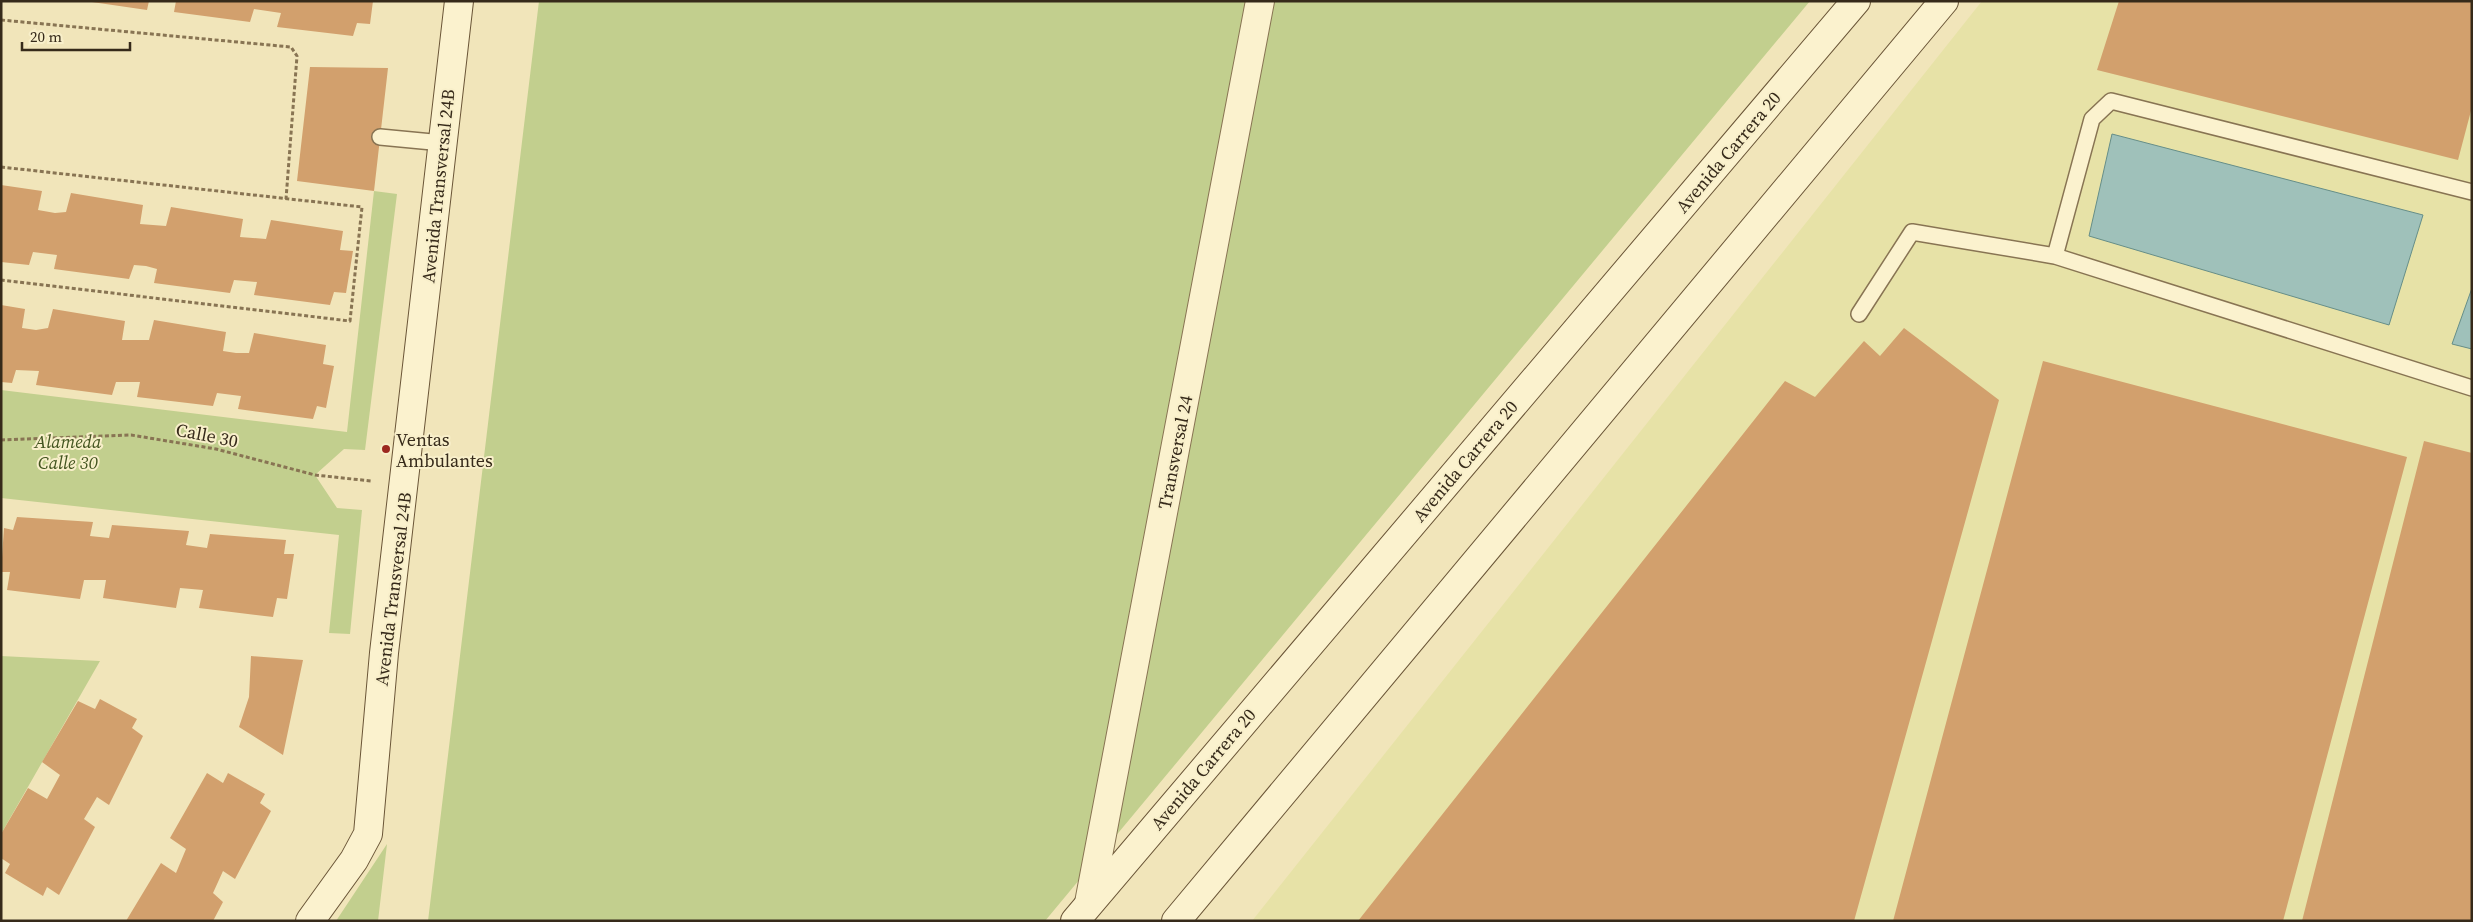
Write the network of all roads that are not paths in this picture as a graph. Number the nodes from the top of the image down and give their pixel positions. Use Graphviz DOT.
graph roads {
  1 [pos="459,1"];
  2 [pos="1260,1"];
  3 [pos="1856,1"];
  4 [pos="1944,1"];
  5 [pos="380,137"];
  6 [pos="443,143"];
  7 [pos="2472,192"];
  8 [pos="2055,256"];
  9 [pos="1859,314"];
  10 [pos="2472,388"];
  11 [pos="1082,912"];
  12 [pos="310,921"];
  13 [pos="1176,921"];
  1 -- 6 [label="street, Avenida Transversal 24B"];
  2 -- 11 [label="street, Transversal 24"];
  3 -- 11 [label="street, Avenida Carrera 20"];
  4 -- 13 [label="street"];
  5 -- 6 [label="lane"];
  6 -- 12 [label="street, Avenida Transversal 24B"];
  7 -- 8 [label="lane"];
  8 -- 9 [label="lane"];
  8 -- 10 [label="lane"];
}
